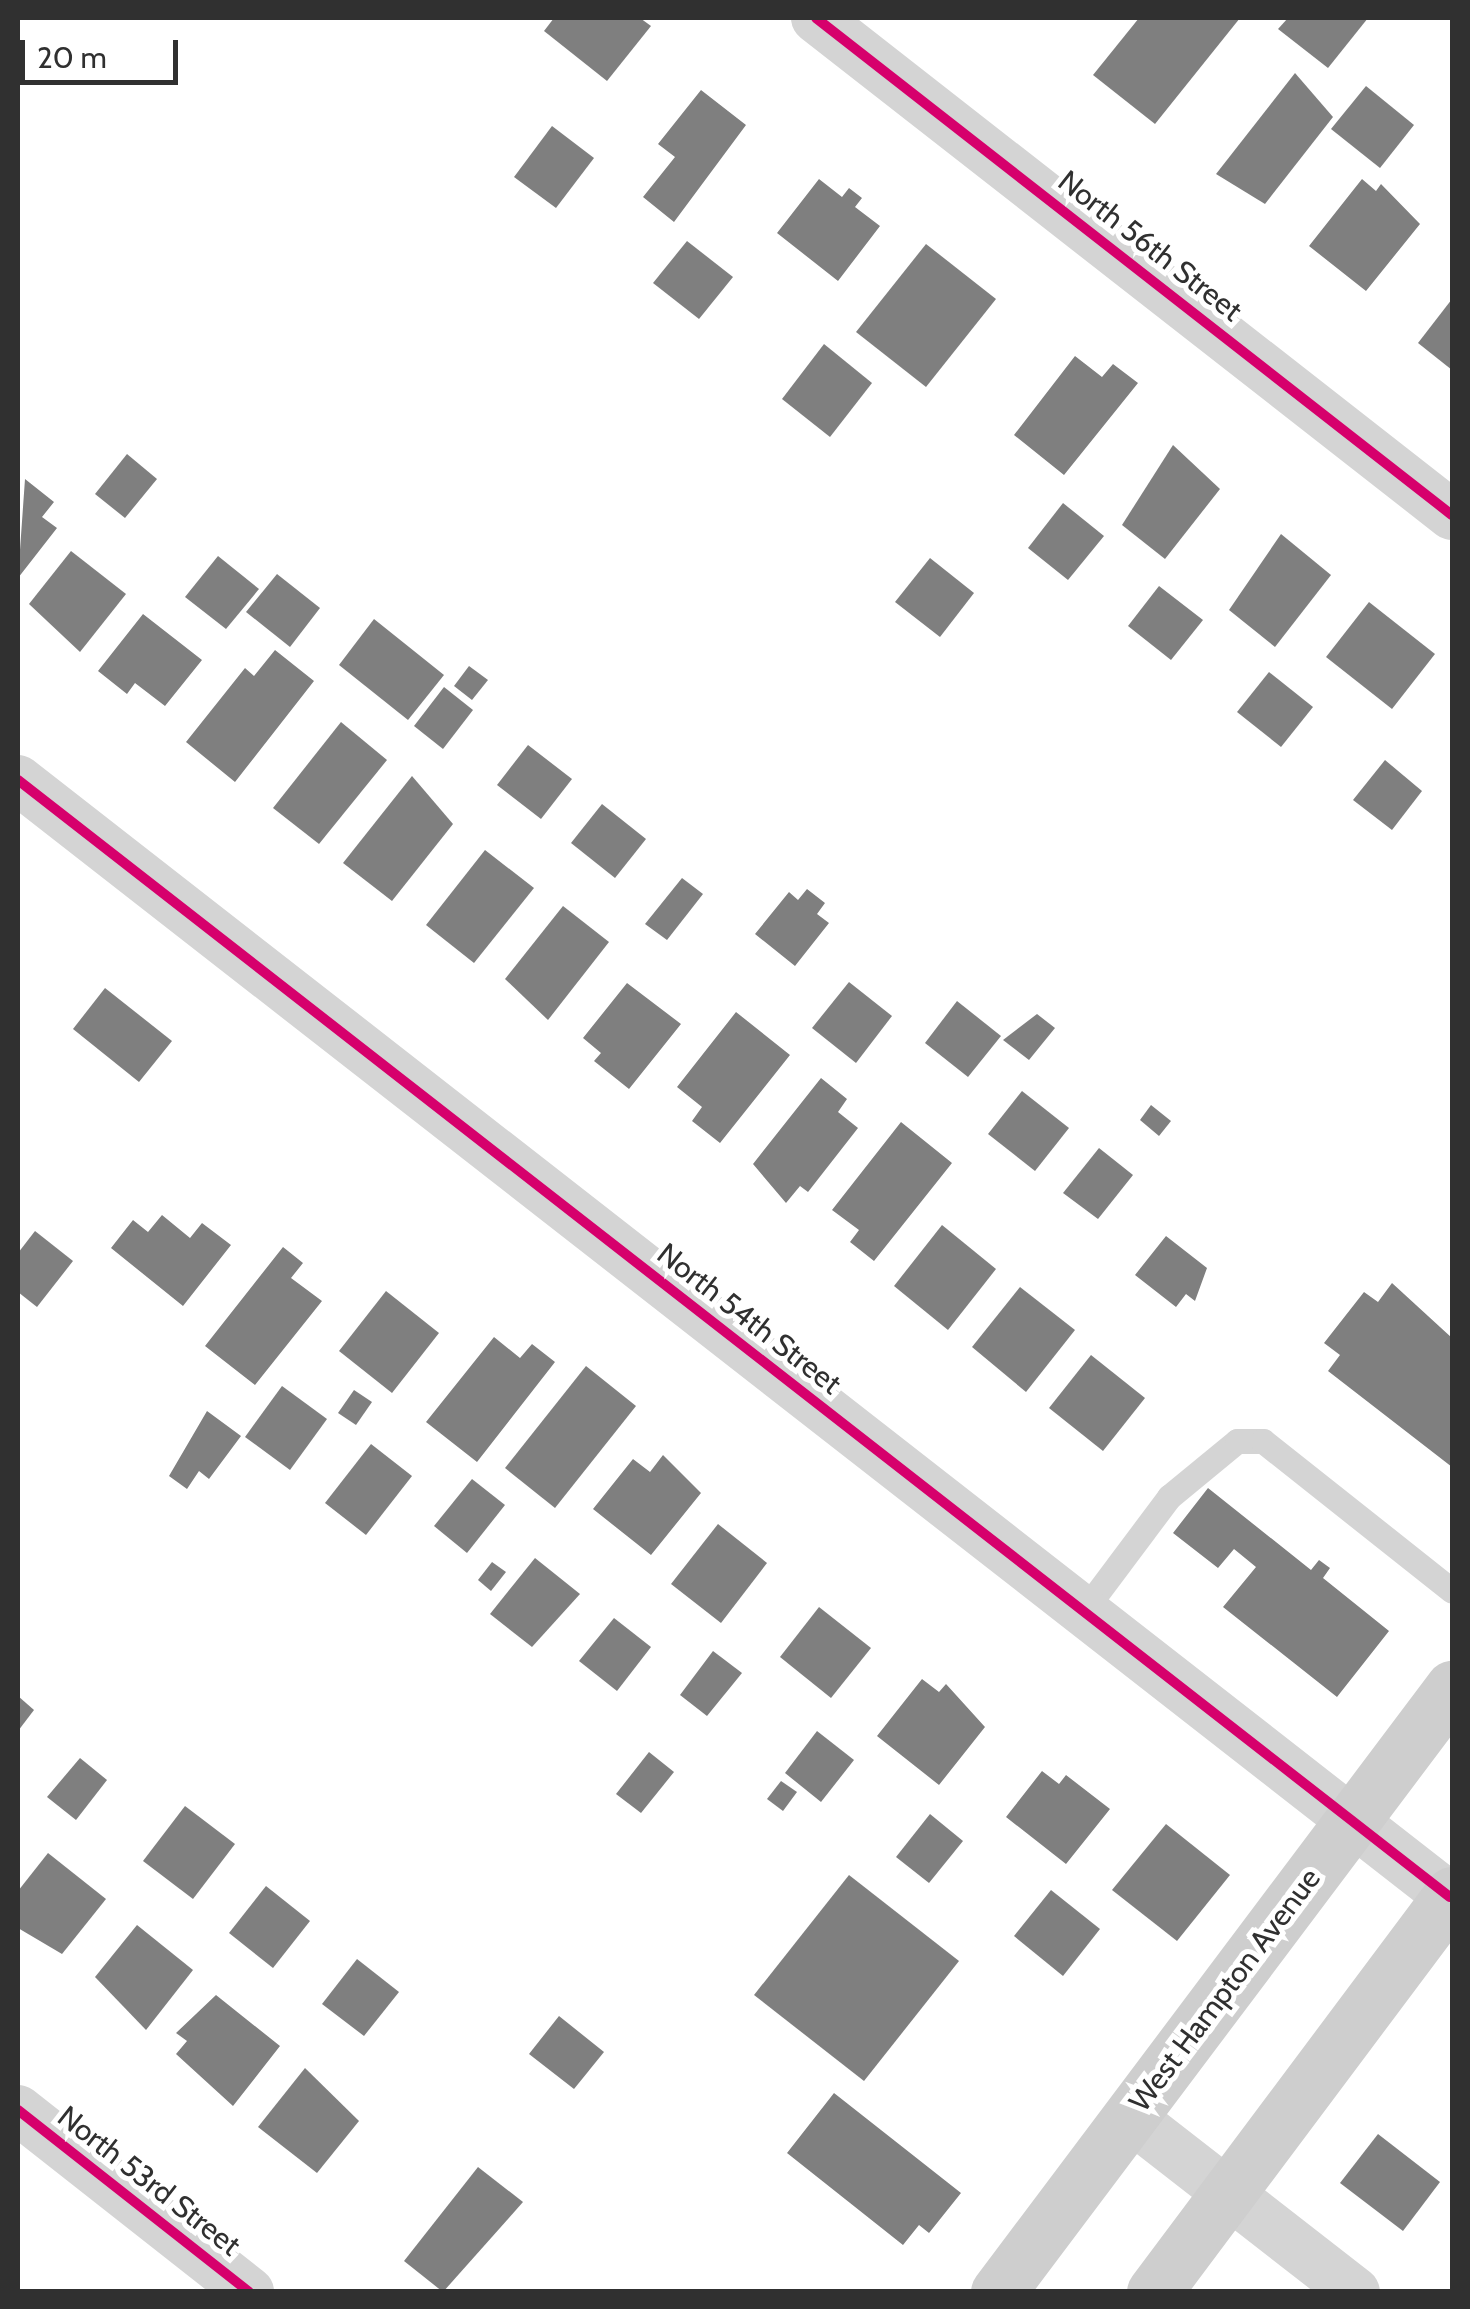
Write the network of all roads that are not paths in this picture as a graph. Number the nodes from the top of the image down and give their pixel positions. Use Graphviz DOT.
graph roads {
  1 [pos="816,18"];
  2 [pos="1452,515"];
  3 [pos="18,780"];
  4 [pos="1452,1591"];
  5 [pos="1084,1612"];
  6 [pos="1452,1688"];
  7 [pos="1351,1821"];
  8 [pos="1451,1896"];
  9 [pos="18,2110"];
  10 [pos="1130,2117"];
  11 [pos="1227,2193"];
  12 [pos="250,2292"];
  13 [pos="998,2292"];
  14 [pos="1154,2292"];
  15 [pos="1355,2292"];
  1 -- 2 [label="street, North 56th Street"];
  3 -- 5 [label="street, North 54th Street"];
  4 -- 5 [label="lane"];
  5 -- 7 [label="street, North 54th Street"];
  6 -- 7 [label="main road, West Hampton Avenue"];
  7 -- 8 [label="street, North 54th Street"];
  7 -- 10 [label="main road, West Hampton Avenue"];
  8 -- 11 [label="main road"];
  9 -- 12 [label="street, North 53rd Street"];
  10 -- 11 [label="street"];
  10 -- 13 [label="main road, West Hampton Avenue"];
  11 -- 14 [label="main road"];
  11 -- 15 [label="street"];
}
